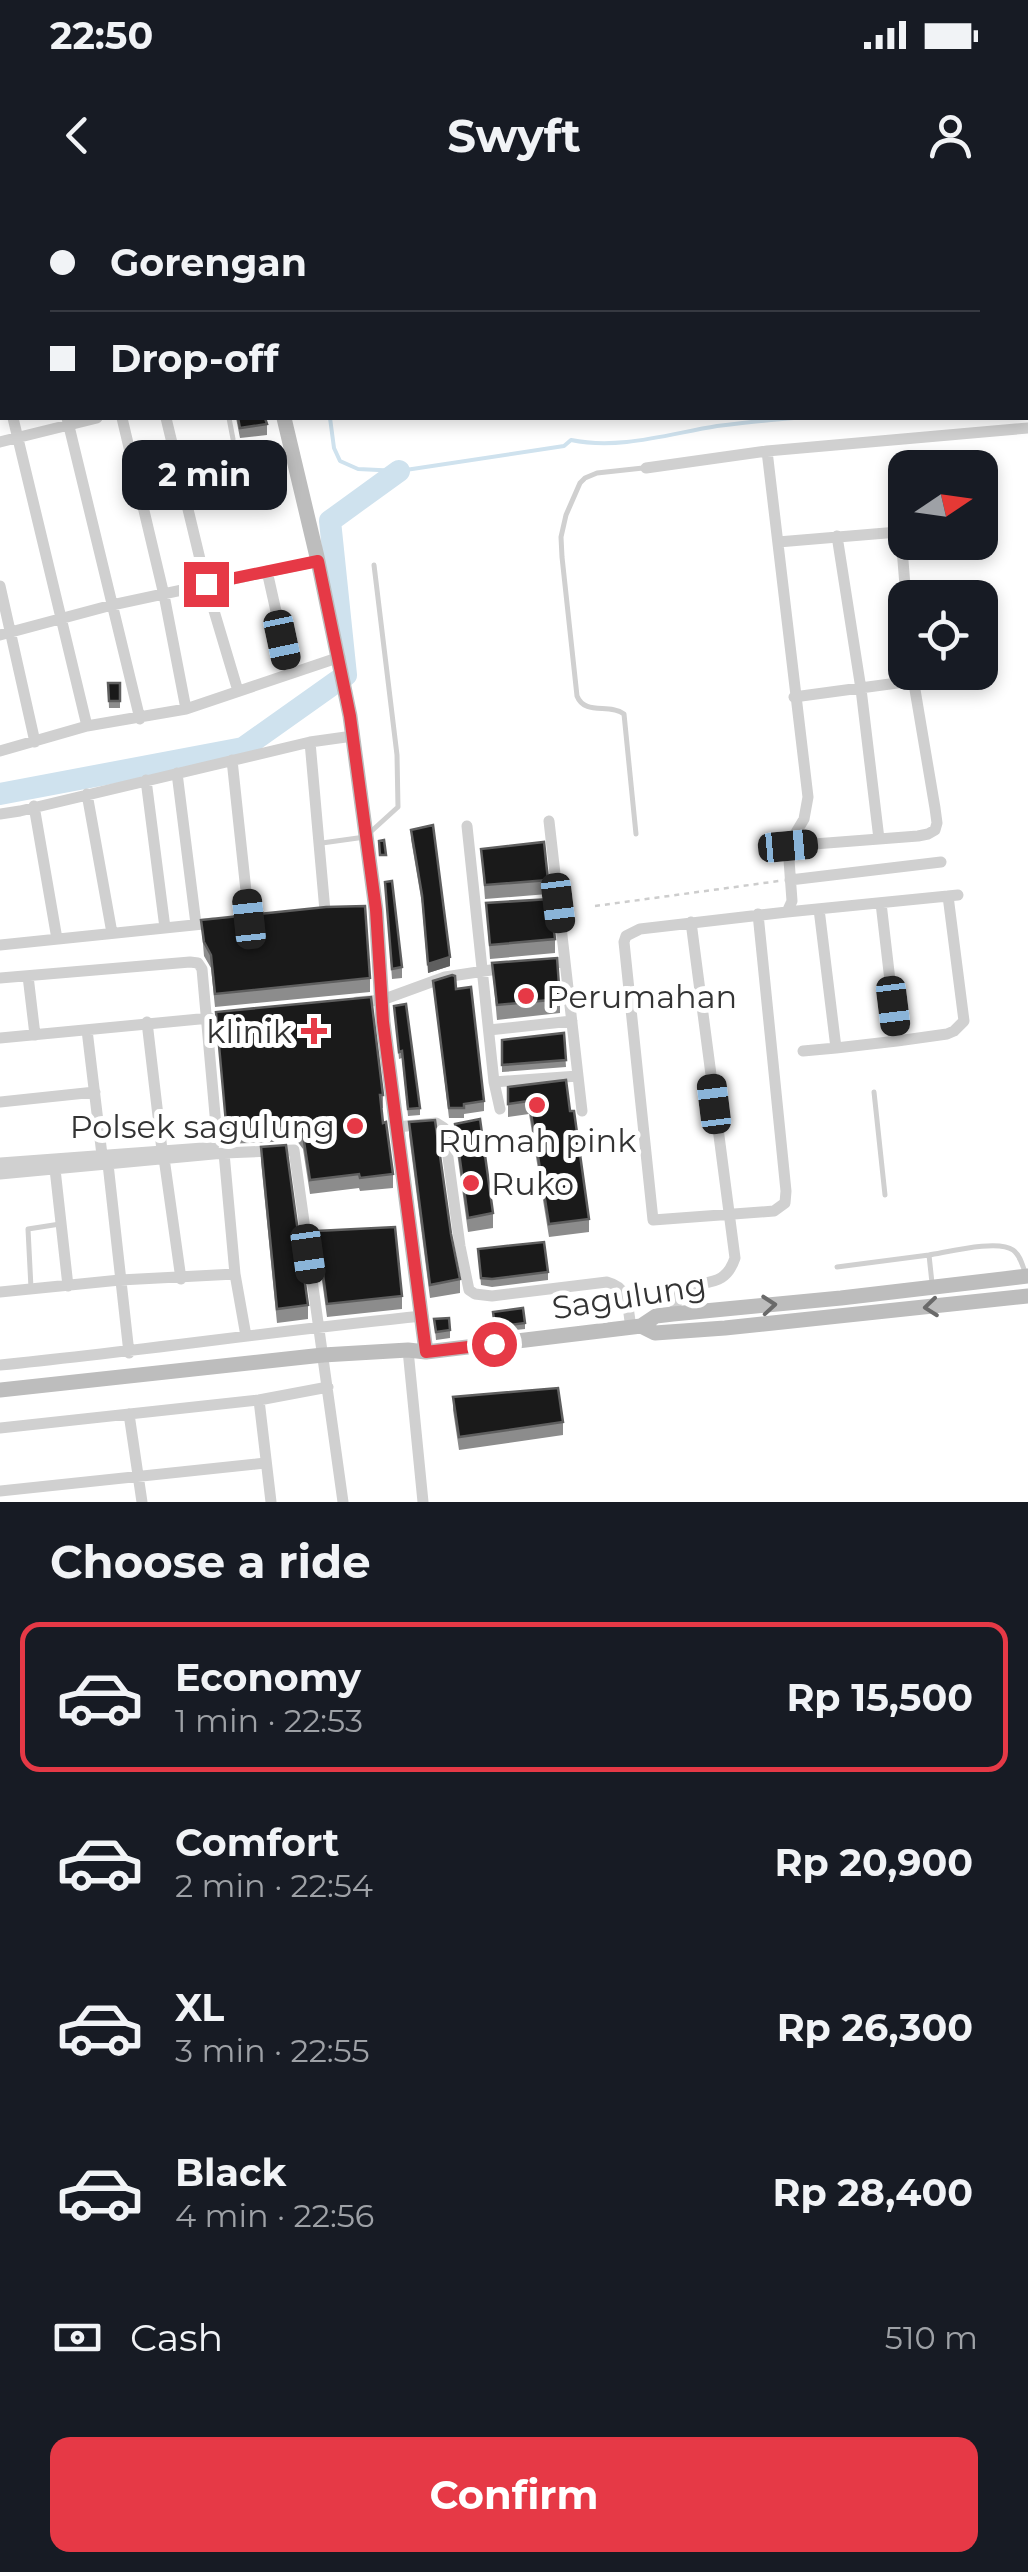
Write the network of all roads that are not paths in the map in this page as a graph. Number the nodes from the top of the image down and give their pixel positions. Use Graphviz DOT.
graph roads {
  1 [pos="14,420"];
  2 [pos="122,420"];
  3 [pos="166,420"];
  4 [pos="229,420"];
  5 [pos="284,420"];
  6 [pos="68,421"];
  7 [pos="1028,428"];
  8 [pos="18,437"];
  9 [pos="233,439"];
  10 [pos="0,442"];
  11 [pos="767,451"];
  12 [pos="646,468"];
  13 [pos="837,536"];
  14 [pos="778,542"];
  15 [pos="318,561"];
  16 [pos="374,564"];
  17 [pos="267,571"];
  18 [pos="904,580"];
  19 [pos="206,584"];
  20 [pos="0,586"];
  21 [pos="164,595"];
  22 [pos="112,605"];
  23 [pos="61,620"];
  24 [pos="6,633"];
  25 [pos="341,663"];
  26 [pos="290,674"];
  27 [pos="888,683"];
  28 [pos="860,689"];
  29 [pos="914,690"];
  30 [pos="238,692"];
  31 [pos="794,697"];
  32 [pos="186,709"];
  33 [pos="140,719"];
  34 [pos="88,726"];
  35 [pos="353,736"];
  36 [pos="35,742"];
  37 [pos="310,742"];
  38 [pos="0,750"];
  39 [pos="232,760"];
  40 [pos="177,773"];
  41 [pos="146,780"];
  42 [pos="88,794"];
  43 [pos="34,806"];
  44 [pos="0,814"];
  45 [pos="549,821"];
  46 [pos="467,826"];
  47 [pos="636,834"];
  48 [pos="365,837"];
  49 [pos="878,839"];
  50 [pos="318,843"];
  51 [pos="552,846"];
  52 [pos="788,846"];
  53 [pos="536,848"];
  54 [pos="487,853"];
  55 [pos="471,855"];
  56 [pos="941,862"];
  57 [pos="790,880"];
  58 [pos="558,903"];
  59 [pos="881,903"];
  60 [pos="542,904"];
  61 [pos="493,908"];
  62 [pos="476,909"];
  63 [pos="818,909"];
  64 [pos="342,910"];
  65 [pos="325,911"];
  66 [pos="787,912"];
  67 [pos="306,913"];
  68 [pos="758,914"];
  69 [pos="268,917"];
  70 [pos="249,919"];
  71 [pos="691,922"];
  72 [pos="196,924"];
  73 [pos="0,928"];
  74 [pos="164,928"];
  75 [pos="112,934"];
  76 [pos="58,939"];
  77 [pos="2,945"];
  78 [pos="565,962"];
  79 [pos="532,965"];
  80 [pos="516,966"];
  81 [pos="483,970"];
  82 [pos="28,976"];
  83 [pos="0,978"];
  84 [pos="382,1000"];
  85 [pos="343,1004"];
  86 [pos="226,1016"];
  87 [pos="206,1018"];
  88 [pos="147,1022"];
  89 [pos="572,1022"];
  90 [pos="87,1030"];
  91 [pos="489,1030"];
  92 [pos="35,1035"];
  93 [pos="0,1038"];
  94 [pos="897,1041"];
  95 [pos="836,1048"];
  96 [pos="803,1051"];
  97 [pos="578,1076"];
  98 [pos="494,1082"];
  99 [pos="95,1092"];
  100 [pos="874,1092"];
  101 [pos="0,1102"];
  102 [pos="500,1109"];
  103 [pos="582,1111"];
  104 [pos="397,1127"];
  105 [pos="224,1152"];
  106 [pos="163,1154"];
  107 [pos="105,1160"];
  108 [pos="0,1163"];
  109 [pos="55,1169"];
  110 [pos="0,1174"];
  111 [pos="885,1194"];
  112 [pos="729,1213"];
  113 [pos="62,1224"];
  114 [pos="929,1256"];
  115 [pos="836,1267"];
  116 [pos="235,1274"];
  117 [pos="1028,1276"];
  118 [pos="181,1278"];
  119 [pos="120,1280"];
  120 [pos="68,1286"];
  121 [pos="933,1286"];
  122 [pos="31,1288"];
  123 [pos="0,1292"];
  124 [pos="1028,1296"];
  125 [pos="673,1314"];
  126 [pos="423,1316"];
  127 [pos="318,1326"];
  128 [pos="636,1327"];
  129 [pos="246,1336"];
  130 [pos="408,1350"];
  131 [pos="426,1352"];
  132 [pos="129,1353"];
  133 [pos="323,1355"];
  134 [pos="0,1365"];
  135 [pos="328,1387"];
  136 [pos="0,1390"];
  137 [pos="258,1400"];
  138 [pos="129,1414"];
  139 [pos="0,1428"];
  140 [pos="265,1463"];
  141 [pos="140,1477"];
  142 [pos="0,1491"];
  143 [pos="142,1502"];
  144 [pos="271,1502"];
  145 [pos="343,1502"];
  146 [pos="423,1502"];
  1 -- 8 [label="street"];
  2 -- 21 [label="street"];
  3 -- 19 [label="street"];
  4 -- 9 [label="lane"];
  5 -- 15 [label="street"];
  6 -- 8 [label="street"];
  6 -- 22 [label="street"];
  7 -- 11 [label="street"];
  8 -- 10 [label="street"];
  8 -- 23 [label="street"];
  11 -- 12 [label="street"];
  11 -- 14 [label="street"];
  12 -- 47 [label="lane"];
  13 -- 14 [label="street"];
  13 -- 18 [label="street"];
  13 -- 28 [label="street"];
  14 -- 31 [label="street"];
  15 -- 17 [label="street"];
  15 -- 25 [label="street"];
  16 -- 48 [label="lane"];
  17 -- 19 [label="street"];
  17 -- 26 [label="street"];
  19 -- 21 [label="street"];
  19 -- 30 [label="street"];
  20 -- 24 [label="street"];
  21 -- 22 [label="street"];
  21 -- 32 [label="street"];
  22 -- 23 [label="street"];
  22 -- 33 [label="street"];
  23 -- 24 [label="street"];
  23 -- 34 [label="street"];
  24 -- 36 [label="street"];
  25 -- 26 [label="street"];
  25 -- 35 [label="street"];
  26 -- 30 [label="street"];
  27 -- 28 [label="street"];
  28 -- 31 [label="street"];
  28 -- 49 [label="street"];
  29 -- 49 [label="street"];
  30 -- 32 [label="street"];
  31 -- 52 [label="street"];
  32 -- 33 [label="street"];
  33 -- 34 [label="street"];
  34 -- 36 [label="street"];
  35 -- 37 [label="street"];
  35 -- 48 [label="street"];
  36 -- 38 [label="street"];
  37 -- 39 [label="street"];
  37 -- 50 [label="street"];
  39 -- 40 [label="street"];
  39 -- 70 [label="street"];
  40 -- 41 [label="street"];
  40 -- 72 [label="street"];
  41 -- 42 [label="street"];
  41 -- 74 [label="street"];
  42 -- 43 [label="street"];
  42 -- 75 [label="street"];
  43 -- 44 [label="street"];
  43 -- 76 [label="street"];
  45 -- 51 [label="street"];
  46 -- 55 [label="street"];
  48 -- 50 [label="lane"];
  48 -- 84 [label="street"];
  49 -- 52 [label="street"];
  50 -- 65 [label="street"];
  51 -- 53 [label="street"];
  51 -- 58 [label="street"];
  52 -- 57 [label="street"];
  54 -- 55 [label="street"];
  55 -- 62 [label="street"];
  56 -- 57 [label="street"];
  57 -- 66 [label="street"];
  58 -- 60 [label="street"];
  58 -- 78 [label="street"];
  59 -- 63 [label="street"];
  59 -- 94 [label="street"];
  59 -- 94 [label="street"];
  61 -- 62 [label="street"];
  62 -- 81 [label="street"];
  63 -- 66 [label="street"];
  63 -- 95 [label="street"];
  64 -- 65 [label="street"];
  65 -- 67 [label="street"];
  66 -- 68 [label="street"];
  68 -- 71 [label="street"];
  68 -- 112 [label="street"];
  69 -- 70 [label="street"];
  70 -- 72 [label="street"];
  71 -- 112 [label="street"];
  71 -- 112 [label="street"];
  72 -- 74 [label="street"];
  73 -- 77 [label="street"];
  74 -- 75 [label="street"];
  75 -- 76 [label="street"];
  76 -- 77 [label="street"];
  78 -- 79 [label="street"];
  78 -- 89 [label="street"];
  80 -- 81 [label="street"];
  81 -- 84 [label="street"];
  81 -- 91 [label="street"];
  82 -- 83 [label="street"];
  82 -- 87 [label="street"];
  82 -- 92 [label="street"];
  84 -- 85 [label="street"];
  84 -- 104 [label="street"];
  86 -- 87 [label="street"];
  87 -- 88 [label="street"];
  87 -- 106 [label="street"];
  88 -- 90 [label="street"];
  88 -- 106 [label="street"];
  89 -- 91 [label="street"];
  89 -- 97 [label="street"];
  90 -- 92 [label="street"];
  90 -- 99 [label="street"];
  91 -- 98 [label="street"];
  92 -- 93 [label="street"];
  94 -- 95 [label="street"];
  95 -- 96 [label="street"];
  97 -- 98 [label="street"];
  97 -- 103 [label="street"];
  98 -- 102 [label="street"];
  99 -- 101 [label="street"];
  99 -- 107 [label="street"];
  100 -- 111 [label="lane"];
  104 -- 126 [label="street"];
  104 -- 128 [label="street"];
  105 -- 106 [label="street"];
  105 -- 116 [label="street"];
  105 -- 127 [label="street"];
  106 -- 107 [label="street"];
  106 -- 118 [label="street"];
  107 -- 108 [label="street"];
  107 -- 109 [label="street"];
  107 -- 119 [label="street"];
  109 -- 110 [label="street"];
  109 -- 113 [label="street"];
  112 -- 125 [label="street"];
  113 -- 120 [label="street"];
  113 -- 122 [label="lane"];
  114 -- 115 [label="lane"];
  114 -- 117 [label="lane"];
  114 -- 121 [label="lane"];
  116 -- 118 [label="street"];
  116 -- 129 [label="street"];
  117 -- 121 [label="street, Sagulung"];
  118 -- 119 [label="street"];
  119 -- 120 [label="street"];
  119 -- 132 [label="street"];
  120 -- 122 [label="street"];
  125 -- 121 [label="street, Sagulung, one-way"];
  122 -- 123 [label="street"];
  124 -- 128 [label="street, one-way"];
  125 -- 128 [label="street, Sagulung"];
  126 -- 127 [label="street"];
  126 -- 131 [label="street"];
  127 -- 129 [label="street"];
  127 -- 133 [label="street"];
  128 -- 131 [label="street, Sagulung"];
  129 -- 132 [label="street"];
  130 -- 131 [label="street, Sagulung"];
  130 -- 133 [label="street, Sagulung"];
  130 -- 146 [label="street"];
  132 -- 134 [label="street"];
  133 -- 135 [label="street"];
  133 -- 136 [label="street, Sagulung"];
  135 -- 137 [label="street"];
  135 -- 145 [label="street"];
  137 -- 138 [label="street"];
  137 -- 140 [label="street"];
  138 -- 139 [label="street"];
  138 -- 141 [label="street"];
  140 -- 141 [label="street"];
  140 -- 144 [label="street"];
  141 -- 142 [label="street"];
  141 -- 143 [label="street"];
}
